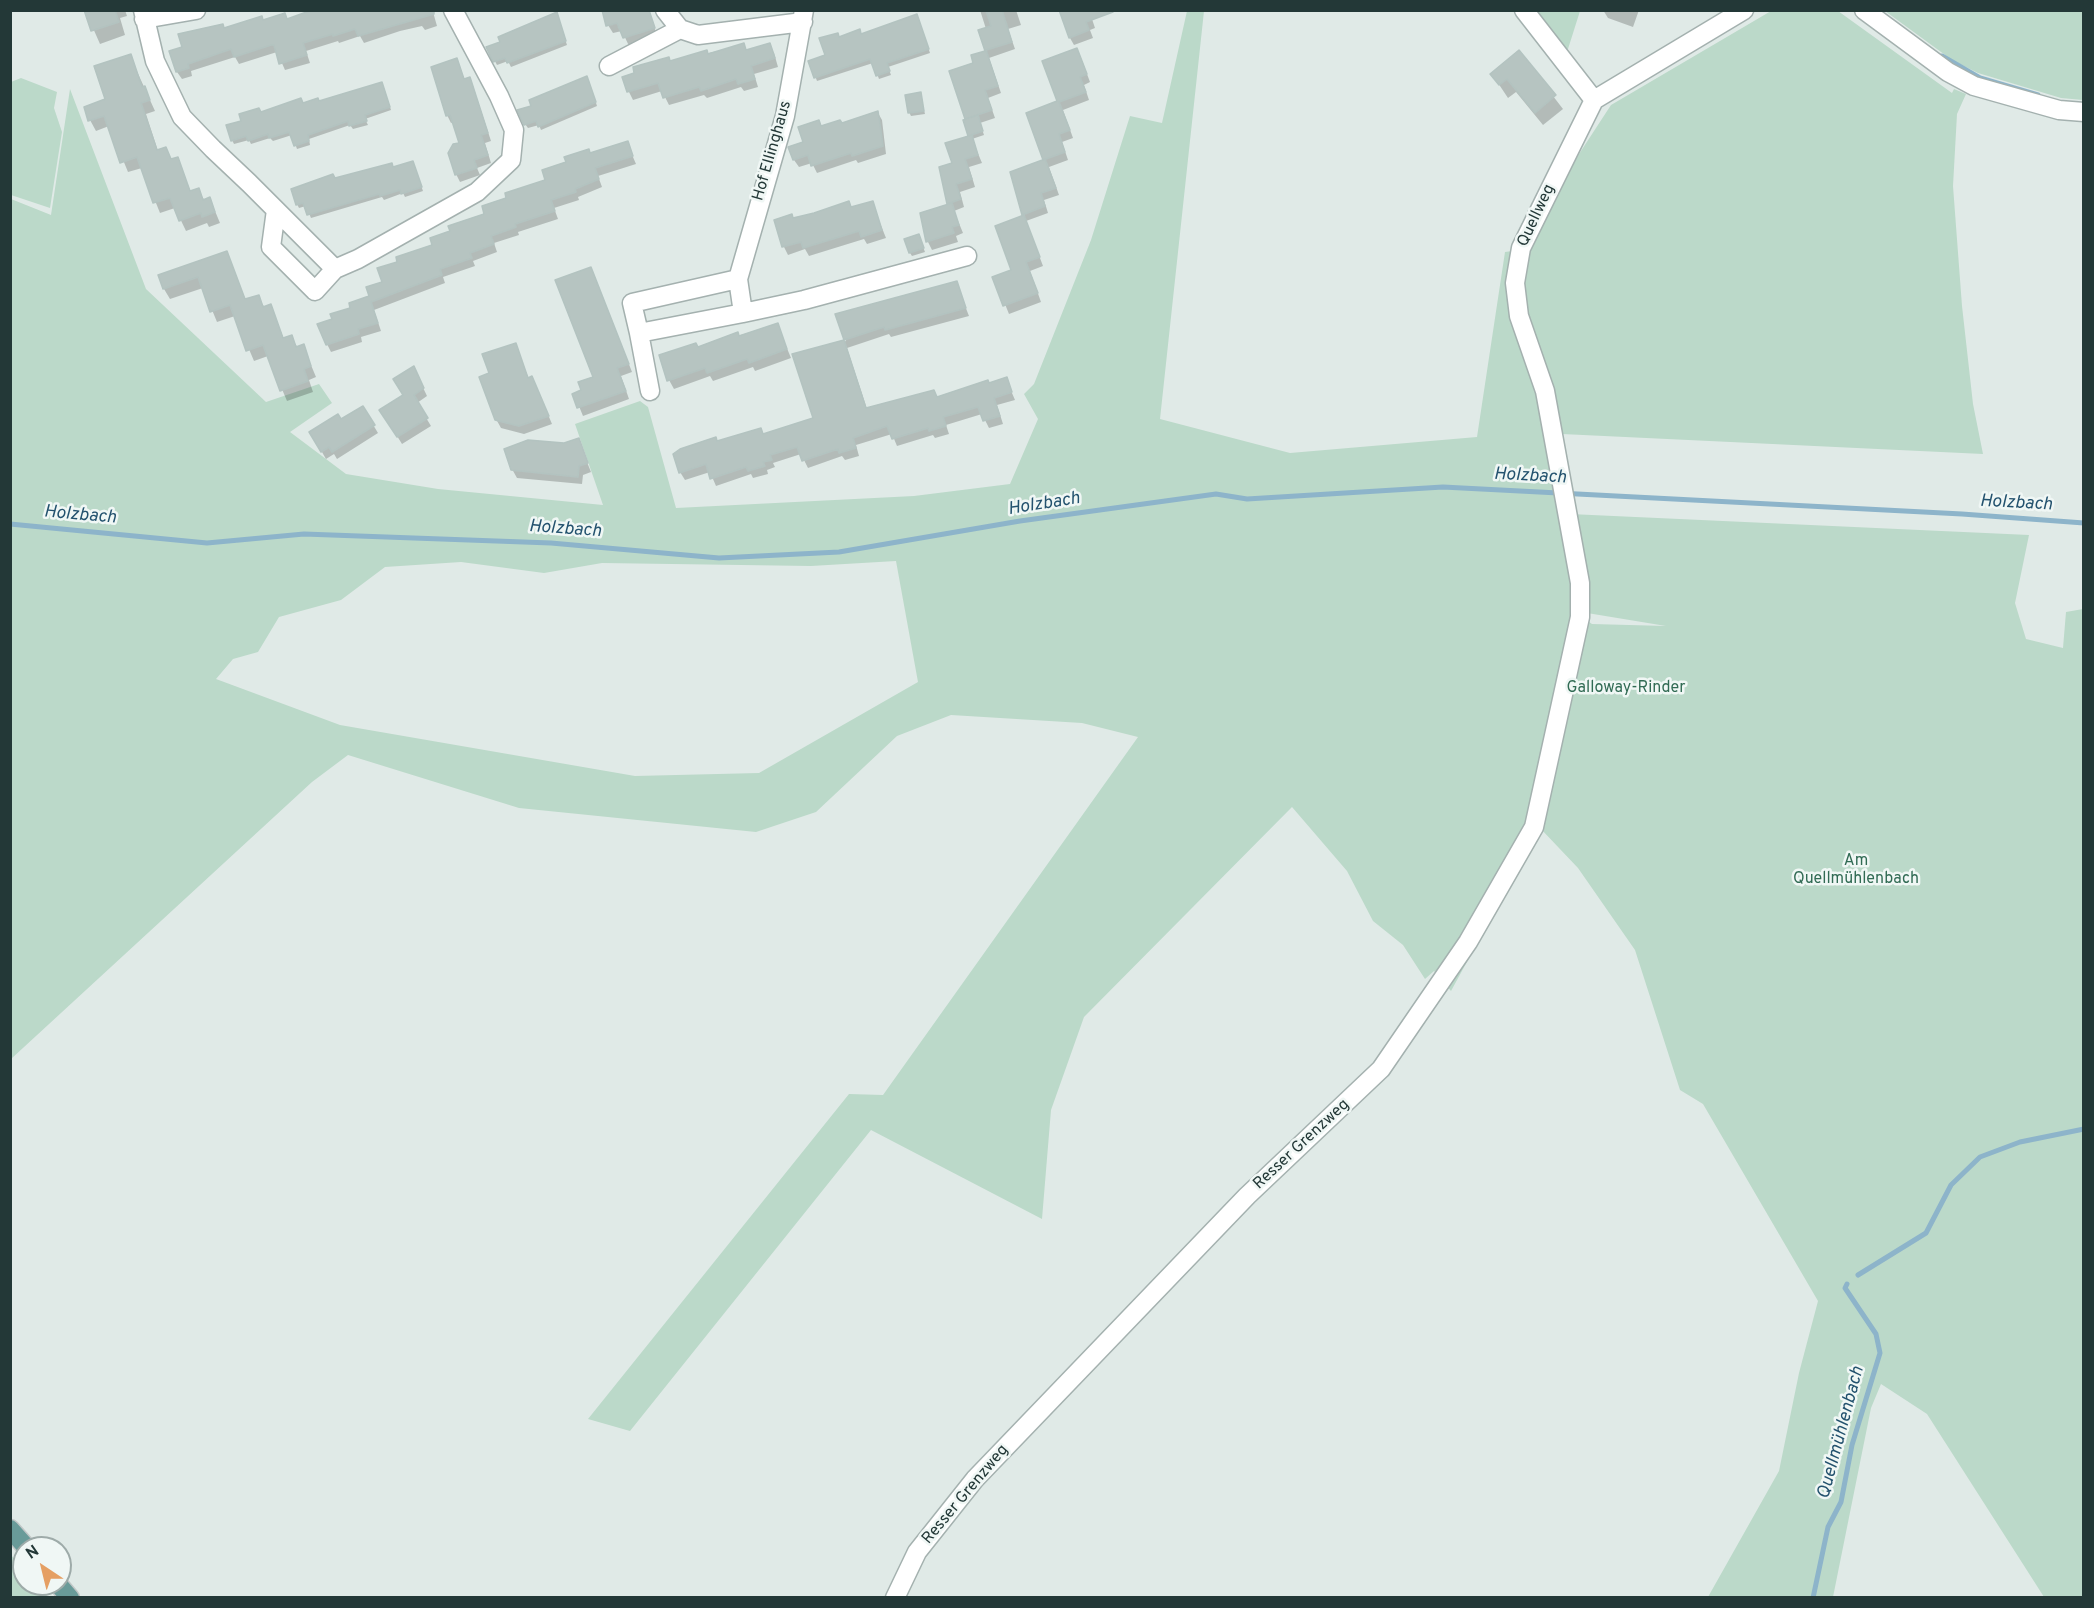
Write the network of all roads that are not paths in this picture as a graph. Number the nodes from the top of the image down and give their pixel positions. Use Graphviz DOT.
graph roads {
  1 [pos="196,10"];
  2 [pos="453,10"];
  3 [pos="665,10"];
  4 [pos="1524,10"];
  5 [pos="1744,10"];
  6 [pos="1864,10"];
  7 [pos="144,15"];
  8 [pos="803,16"];
  9 [pos="680,29"];
  10 [pos="609,66"];
  11 [pos="1594,100"];
  12 [pos="2084,112"];
  13 [pos="276,210"];
  14 [pos="967,256"];
  15 [pos="335,269"];
  16 [pos="738,279"];
  17 [pos="743,313"];
  18 [pos="639,333"];
  19 [pos="650,391"];
  20 [pos="1580,617"];
  21 [pos="895,1598"];
  1 -- 7 [label="street"];
  2 -- 15 [label="street"];
  3 -- 9 [label="street"];
  4 -- 11 [label="street"];
  5 -- 11 [label="street"];
  6 -- 12 [label="street"];
  7 -- 13 [label="street"];
  8 -- 9 [label="street, Hof Ellinghaus"];
  8 -- 16 [label="street, Hof Ellinghaus"];
  9 -- 10 [label="street"];
  11 -- 20 [label="street, Quellweg"];
  13 -- 15 [label="street"];
  13 -- 15 [label="street"];
  14 -- 17 [label="street"];
  16 -- 17 [label="street, Hof Ellinghaus"];
  16 -- 18 [label="street"];
  17 -- 18 [label="street"];
  18 -- 19 [label="street"];
  20 -- 21 [label="street, Resser Grenzweg"];
}
